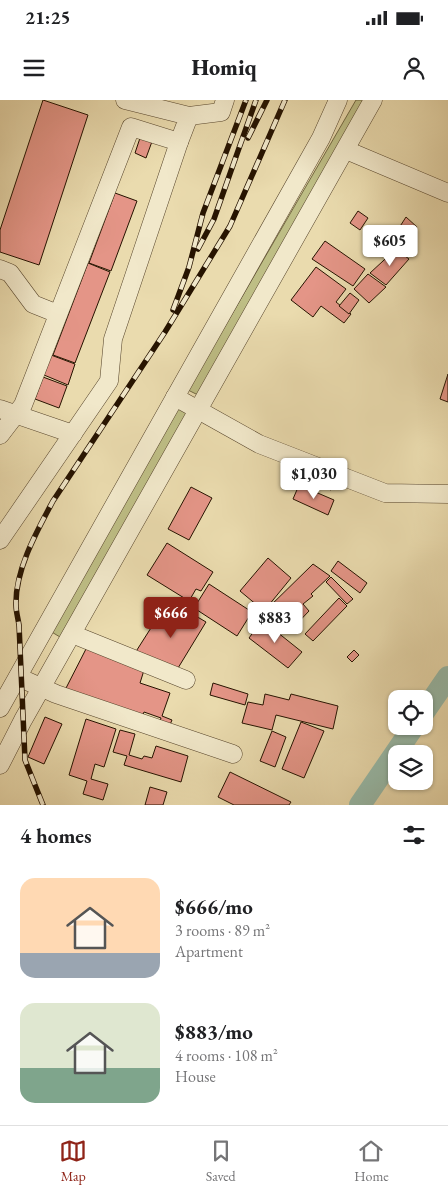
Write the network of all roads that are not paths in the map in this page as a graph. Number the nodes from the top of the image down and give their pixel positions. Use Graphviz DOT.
graph roads {
  1 [pos="125,100"];
  2 [pos="224,100"];
  3 [pos="338,100"];
  4 [pos="373,100"];
  5 [pos="190,116"];
  6 [pos="179,142"];
  7 [pos="346,150"];
  8 [pos="448,194"];
  9 [pos="0,269"];
  10 [pos="58,314"];
  11 [pos="175,397"];
  12 [pos="199,410"];
  13 [pos="8,412"];
  14 [pos="73,434"];
  15 [pos="0,435"];
  16 [pos="448,494"];
  17 [pos="0,540"];
  18 [pos="72,634"];
  19 [pos="18,677"];
  20 [pos="186,680"];
  21 [pos="42,688"];
  22 [pos="2,698"];
  23 [pos="233,754"];
  24 [pos="4,758"];
  1 -- 5 [label="street"];
  2 -- 5 [label="street"];
  3 -- 11 [label="street"];
  4 -- 7 [label="street"];
  5 -- 6 [label="street"];
  6 -- 10 [label="street"];
  6 -- 14 [label="street"];
  7 -- 8 [label="street"];
  7 -- 12 [label="street"];
  9 -- 10 [label="street"];
  10 -- 13 [label="street"];
  11 -- 12 [label="street"];
  11 -- 19 [label="street"];
  12 -- 16 [label="street"];
  12 -- 18 [label="street"];
  13 -- 14 [label="street"];
  13 -- 15 [label="street"];
  14 -- 17 [label="street"];
  18 -- 20 [label="street"];
  18 -- 21 [label="street"];
  19 -- 21 [label="street"];
  19 -- 22 [label="street"];
  21 -- 23 [label="street"];
  21 -- 24 [label="street"];
  22 -- 24 [label="street"];
}
